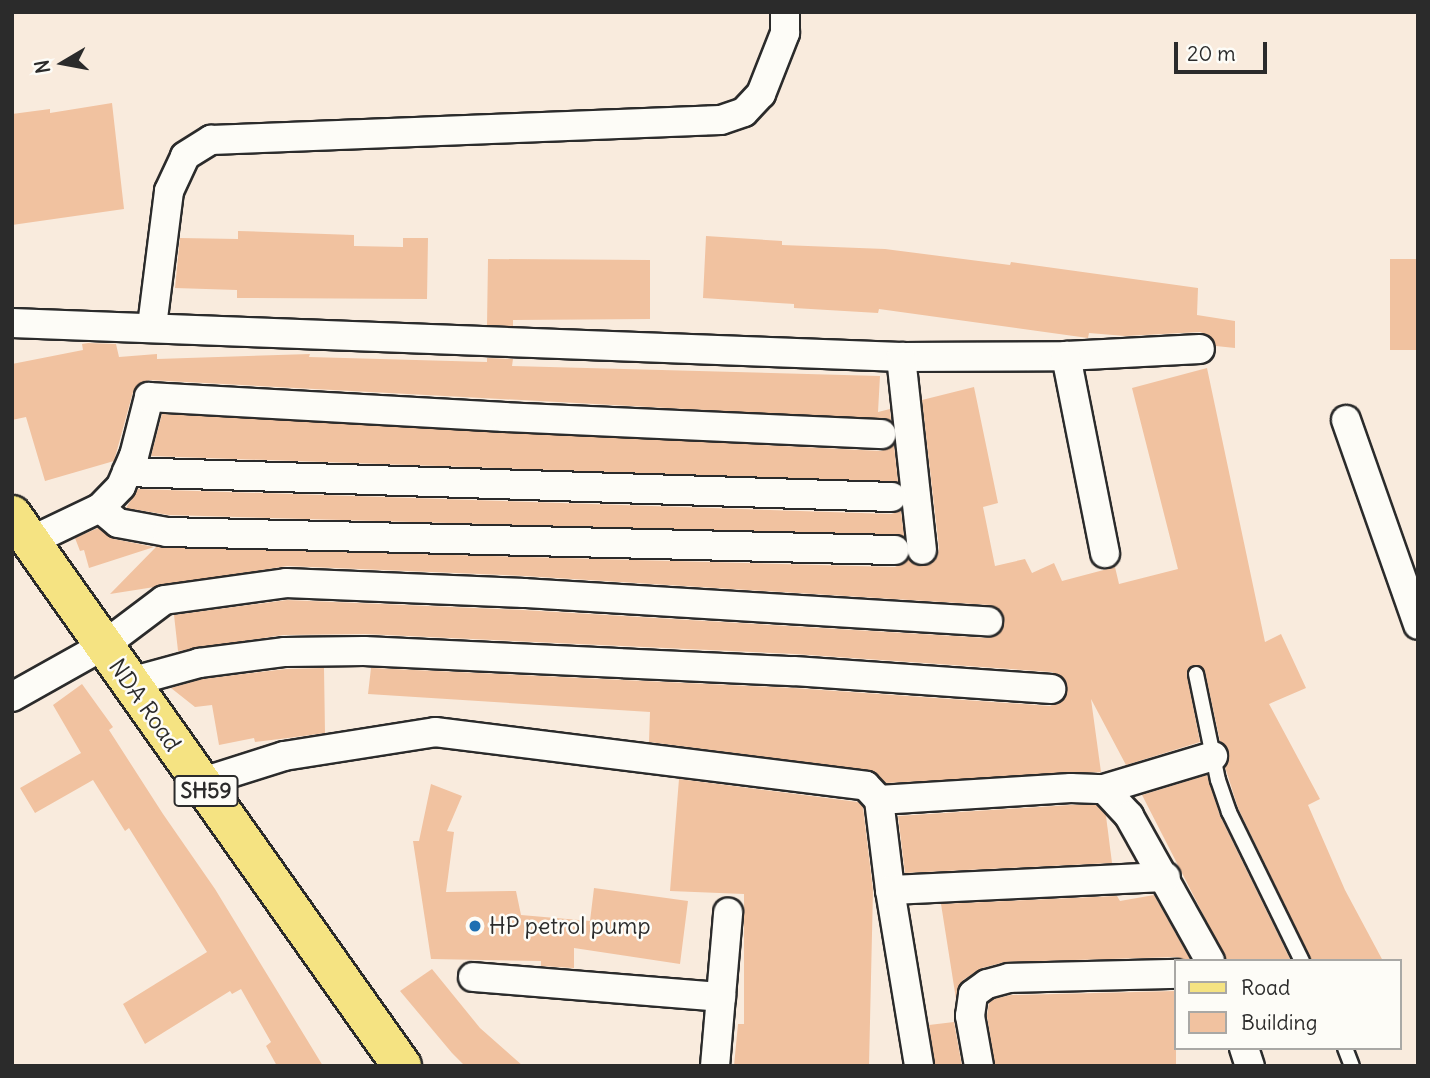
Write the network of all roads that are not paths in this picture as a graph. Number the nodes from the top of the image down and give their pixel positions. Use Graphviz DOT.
graph roads {
  1 [pos="785,12"];
  2 [pos="12,323"];
  3 [pos="152,326"];
  4 [pos="1200,349"];
  5 [pos="1066,356"];
  6 [pos="901,357"];
  7 [pos="1346,420"];
  8 [pos="882,434"];
  9 [pos="127,472"];
  10 [pos="892,497"];
  11 [pos="100,508"];
  12 [pos="21,528"];
  13 [pos="1105,553"];
  14 [pos="988,621"];
  15 [pos="1418,625"];
  16 [pos="103,646"];
  17 [pos="1196,674"];
  18 [pos="130,682"];
  19 [pos="1051,689"];
  20 [pos="12,698"];
  21 [pos="1213,755"];
  22 [pos="200,783"];
  23 [pos="1104,789"];
  24 [pos="879,800"];
  25 [pos="1166,877"];
  26 [pos="890,890"];
  27 [pos="728,913"];
  28 [pos="1209,959"];
  29 [pos="1301,959"];
  30 [pos="1174,974"];
  31 [pos="473,978"];
  32 [pos="721,998"];
  33 [pos="402,1066"];
  34 [pos="715,1066"];
  35 [pos="919,1066"];
  36 [pos="979,1066"];
  1 -- 3 [label="street"];
  2 -- 3 [label="street"];
  3 -- 6 [label="street"];
  4 -- 5 [label="street"];
  5 -- 6 [label="street"];
  5 -- 13 [label="street"];
  6 -- 11 [label="street"];
  7 -- 15 [label="street"];
  8 -- 9 [label="street"];
  9 -- 10 [label="street"];
  9 -- 11 [label="street"];
  11 -- 12 [label="street"];
  12 -- 16 [label="main road, NDA Road / SH59"];
  14 -- 16 [label="street"];
  16 -- 18 [label="main road, NDA Road / SH59"];
  16 -- 20 [label="street"];
  17 -- 21 [label="lane"];
  18 -- 19 [label="street"];
  18 -- 22 [label="main road, NDA Road / SH59"];
  21 -- 23 [label="street"];
  21 -- 29 [label="lane"];
  22 -- 24 [label="street"];
  22 -- 33 [label="main road, NDA Road / SH59"];
  23 -- 24 [label="street"];
  23 -- 25 [label="street"];
  24 -- 26 [label="street"];
  25 -- 26 [label="street"];
  25 -- 28 [label="street"];
  26 -- 35 [label="street"];
  27 -- 32 [label="street"];
  30 -- 36 [label="street"];
  31 -- 32 [label="street"];
  32 -- 34 [label="street"];
}
